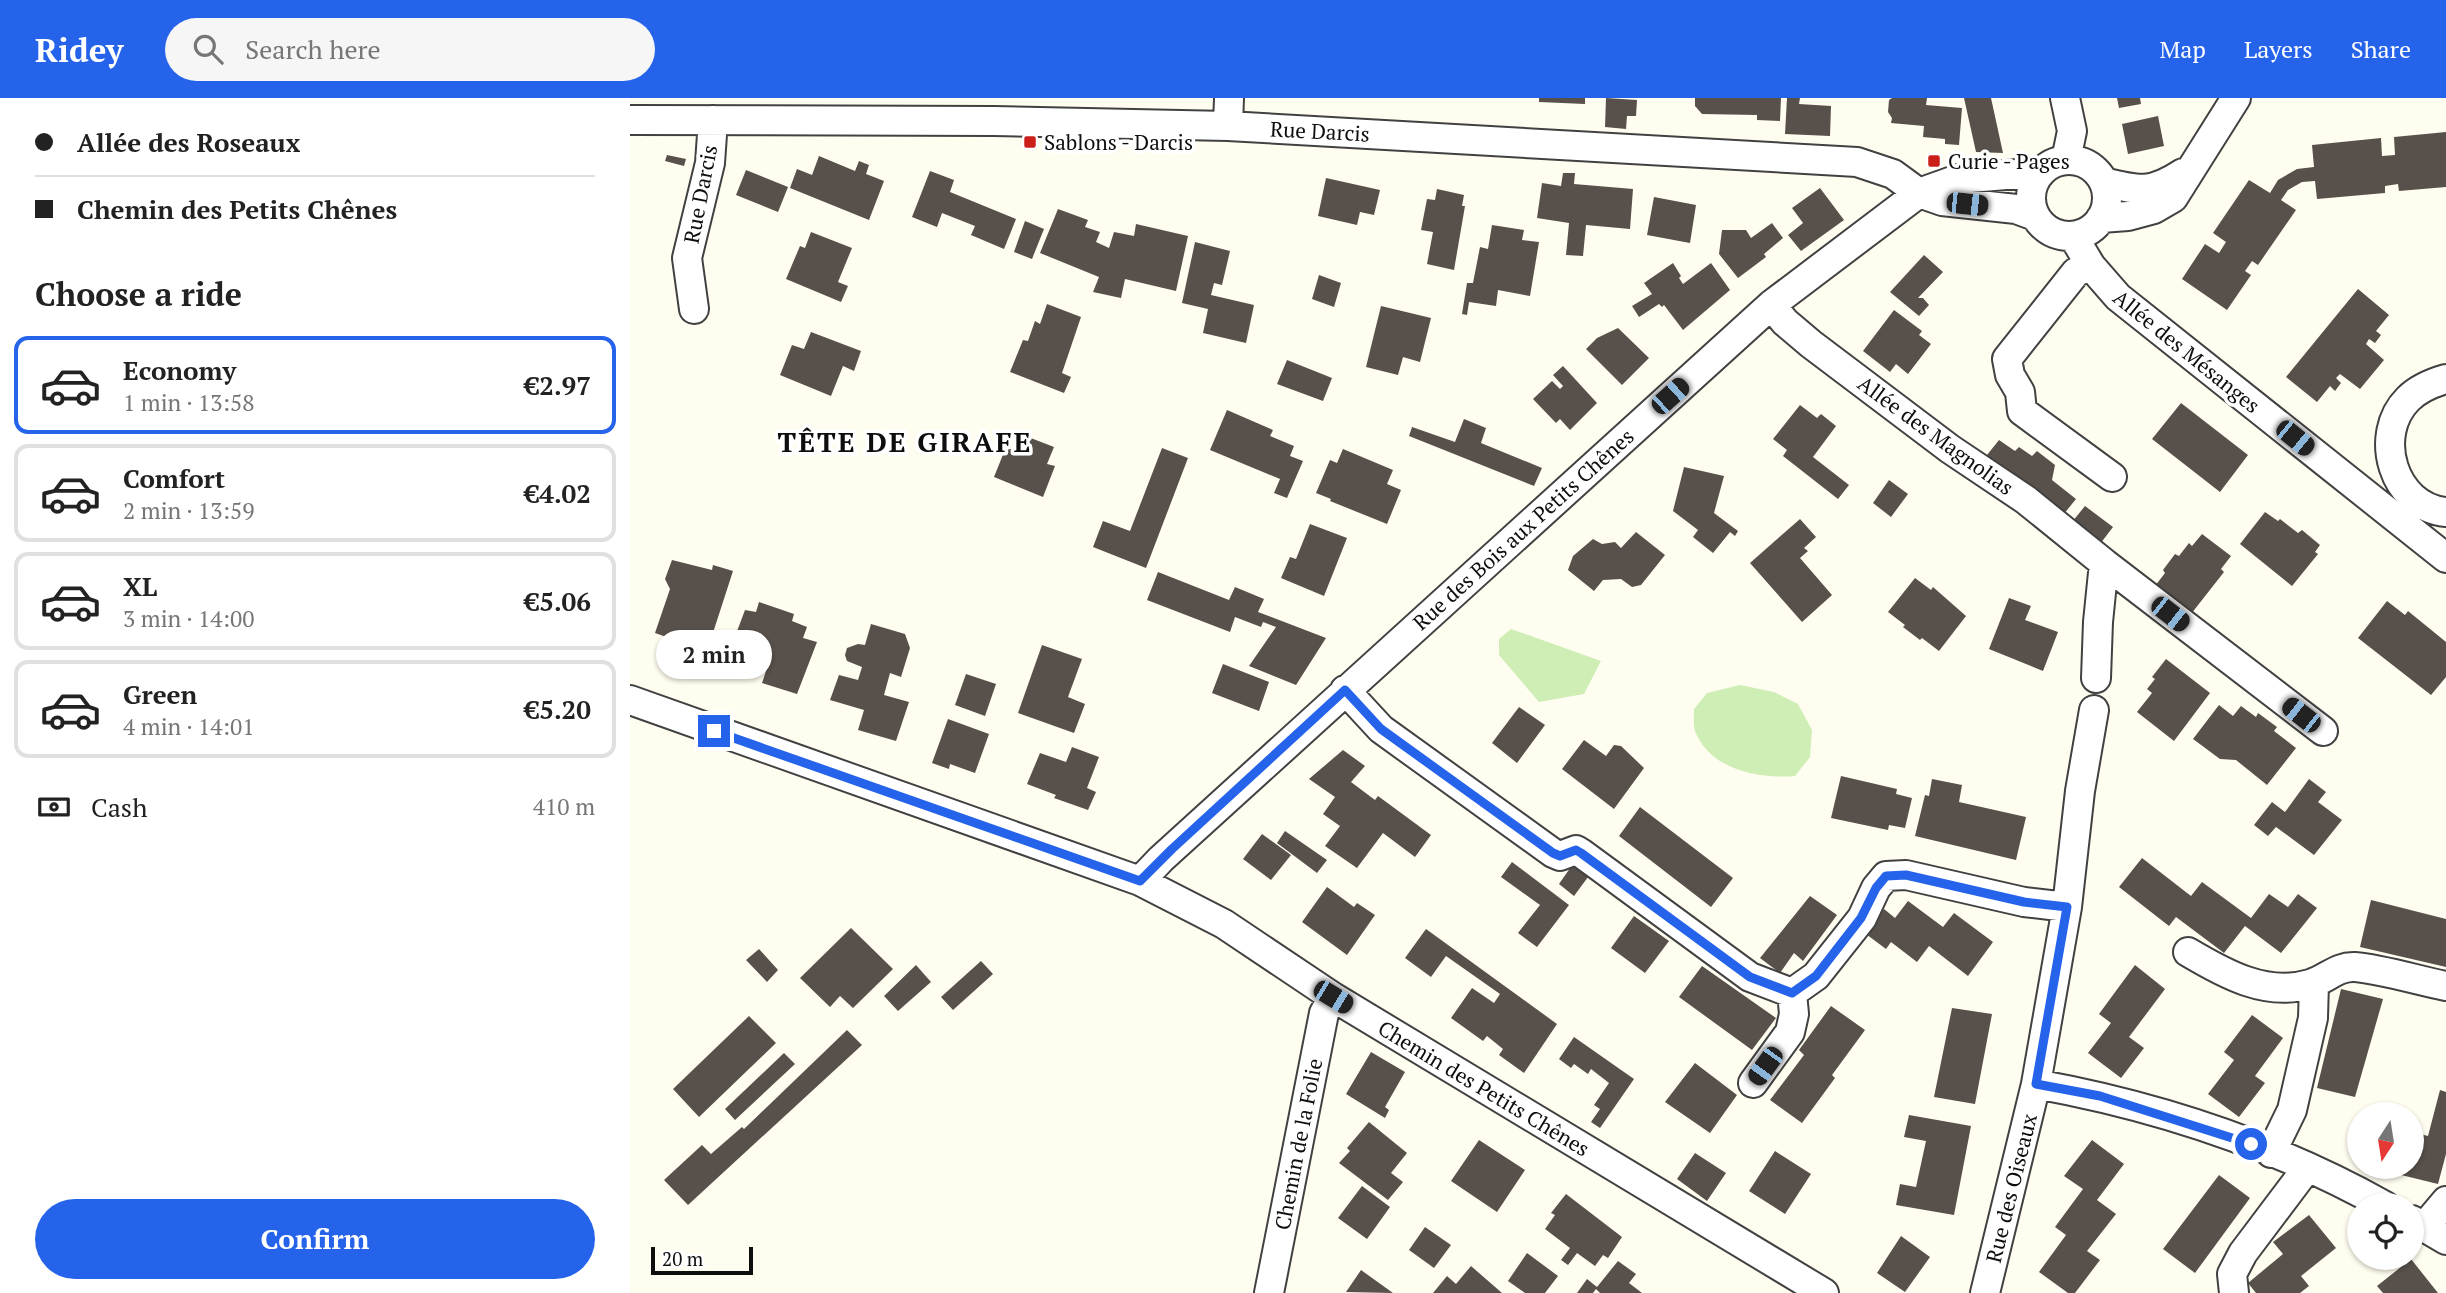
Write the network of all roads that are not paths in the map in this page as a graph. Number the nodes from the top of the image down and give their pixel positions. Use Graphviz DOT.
graph roads {
  1 [pos="1229,98"];
  2 [pos="2065,98"];
  3 [pos="2236,98"];
  4 [pos="630,120"];
  5 [pos="713,120"];
  6 [pos="1228,126"];
  7 [pos="2066,160"];
  8 [pos="2190,168"];
  9 [pos="2041,172"];
  10 [pos="2104,182"];
  11 [pos="1919,193"];
  12 [pos="2035,216"];
  13 [pos="2101,218"];
  14 [pos="2073,236"];
  15 [pos="2091,266"];
  16 [pos="1771,304"];
  17 [pos="694,309"];
  18 [pos="2446,379"];
  19 [pos="2112,477"];
  20 [pos="2446,512"];
  21 [pos="2446,558"];
  22 [pos="2104,563"];
  23 [pos="2096,678"];
  24 [pos="1345,690"];
  25 [pos="630,700"];
  26 [pos="2094,710"];
  27 [pos="2323,731"];
  28 [pos="1140,881"];
  29 [pos="2067,907"];
  30 [pos="2188,952"];
  31 [pos="2314,983"];
  32 [pos="2446,986"];
  33 [pos="1792,993"];
  34 [pos="1333,997"];
  35 [pos="1753,1083"];
  36 [pos="2036,1084"];
  37 [pos="2272,1153"];
  38 [pos="2307,1168"];
  39 [pos="2358,1193"];
  40 [pos="2446,1201"];
  41 [pos="2427,1229"];
  42 [pos="1269,1293"];
  43 [pos="1824,1293"];
  44 [pos="1985,1293"];
  45 [pos="2234,1293"];
  1 -- 6 [label="street"];
  2 -- 7 [label="street"];
  3 -- 8 [label="street"];
  4 -- 5 [label="street, Rue Darcis"];
  5 -- 6 [label="street, Rue Darcis"];
  5 -- 17 [label="street, Rue Darcis"];
  6 -- 11 [label="street, Rue Darcis"];
  7 -- 9 [label="street"];
  7 -- 10 [label="street"];
  8 -- 10 [label="street"];
  8 -- 13 [label="street"];
  9 -- 11 [label="street"];
  9 -- 12 [label="street"];
  10 -- 13 [label="street"];
  11 -- 12 [label="street, Rue Darcis"];
  11 -- 16 [label="street, Rue des Bois aux Petits Chênes"];
  12 -- 14 [label="street"];
  13 -- 14 [label="street"];
  14 -- 15 [label="street, Allée des Mésanges"];
  15 -- 19 [label="street"];
  15 -- 21 [label="street, Allée des Mésanges"];
  16 -- 22 [label="street, Allée des Magnolias"];
  16 -- 24 [label="street, Rue des Bois aux Petits Chênes"];
  18 -- 20 [label="street"];
  22 -- 23 [label="street"];
  22 -- 27 [label="street, Allée des Magnolias"];
  24 -- 28 [label="street, Rue des Bois aux Petits Chênes"];
  24 -- 33 [label="street"];
  25 -- 28 [label="street, Chemin des Petits Chênes"];
  26 -- 29 [label="street, Rue des Oiseaux"];
  28 -- 34 [label="street, Chemin des Petits Chênes"];
  29 -- 33 [label="street"];
  29 -- 36 [label="street, Rue des Oiseaux"];
  30 -- 31 [label="street"];
  31 -- 32 [label="street"];
  31 -- 37 [label="street"];
  33 -- 35 [label="street"];
  34 -- 42 [label="street, Chemin de la Folie"];
  34 -- 43 [label="street, Chemin des Petits Chênes"];
  36 -- 37 [label="street"];
  36 -- 44 [label="street, Rue des Oiseaux"];
  37 -- 38 [label="street"];
  38 -- 39 [label="street"];
  38 -- 45 [label="street"];
  40 -- 41 [label="street"];
}
